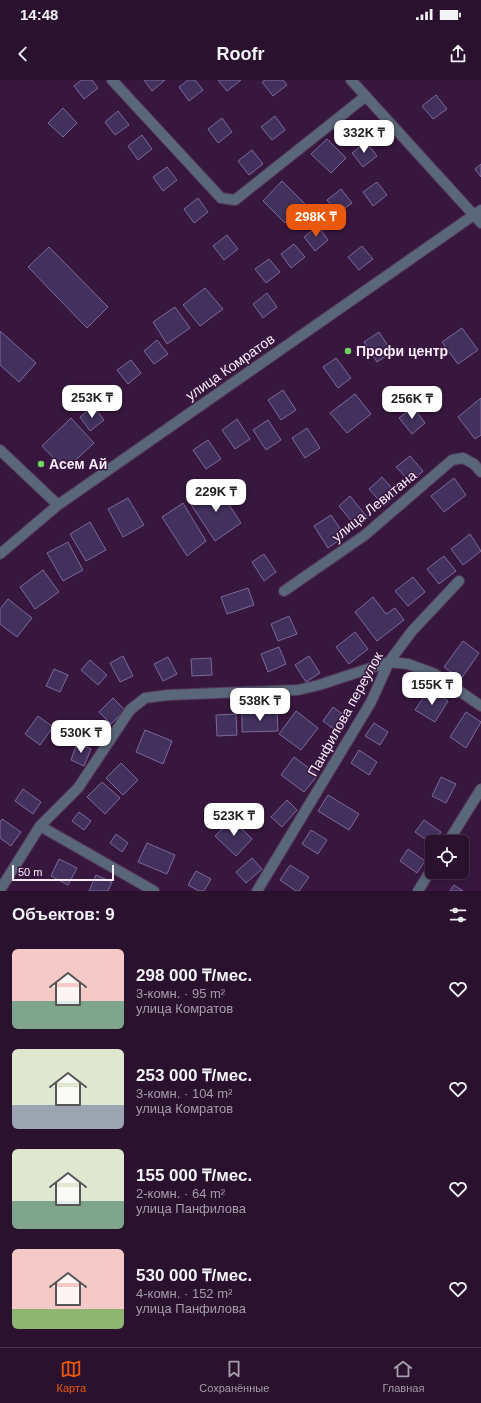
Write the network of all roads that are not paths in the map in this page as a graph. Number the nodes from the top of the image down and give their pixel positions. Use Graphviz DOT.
graph roads {
  1 [pos="112,80"];
  2 [pos="351,80"];
  3 [pos="366,96"];
  4 [pos="477,212"];
  5 [pos="481,223"];
  6 [pos="0,450"];
  7 [pos="481,472"];
  8 [pos="58,505"];
  9 [pos="0,554"];
  10 [pos="459,581"];
  11 [pos="284,590"];
  12 [pos="389,662"];
  13 [pos="481,706"];
  14 [pos="481,789"];
  15 [pos="40,826"];
  16 [pos="452,835"];
  17 [pos="425,879"];
  18 [pos="0,890"];
  19 [pos="154,891"];
  20 [pos="257,891"];
  21 [pos="418,891"];
  1 -- 3 [label="street"];
  2 -- 3 [label="street"];
  3 -- 4 [label="street"];
  4 -- 5 [label="street"];
  4 -- 8 [label="street, улица Комратов"];
  6 -- 8 [label="street"];
  7 -- 11 [label="street, улица Левитана"];
  8 -- 9 [label="street, улица Комратов"];
  10 -- 12 [label="street, Панфилова переулок"];
  12 -- 13 [label="street"];
  12 -- 15 [label="street"];
  12 -- 20 [label="street, Панфилова переулок"];
  14 -- 16 [label="street"];
  15 -- 18 [label="street"];
  15 -- 19 [label="street"];
  17 -- 21 [label="street"];
}
